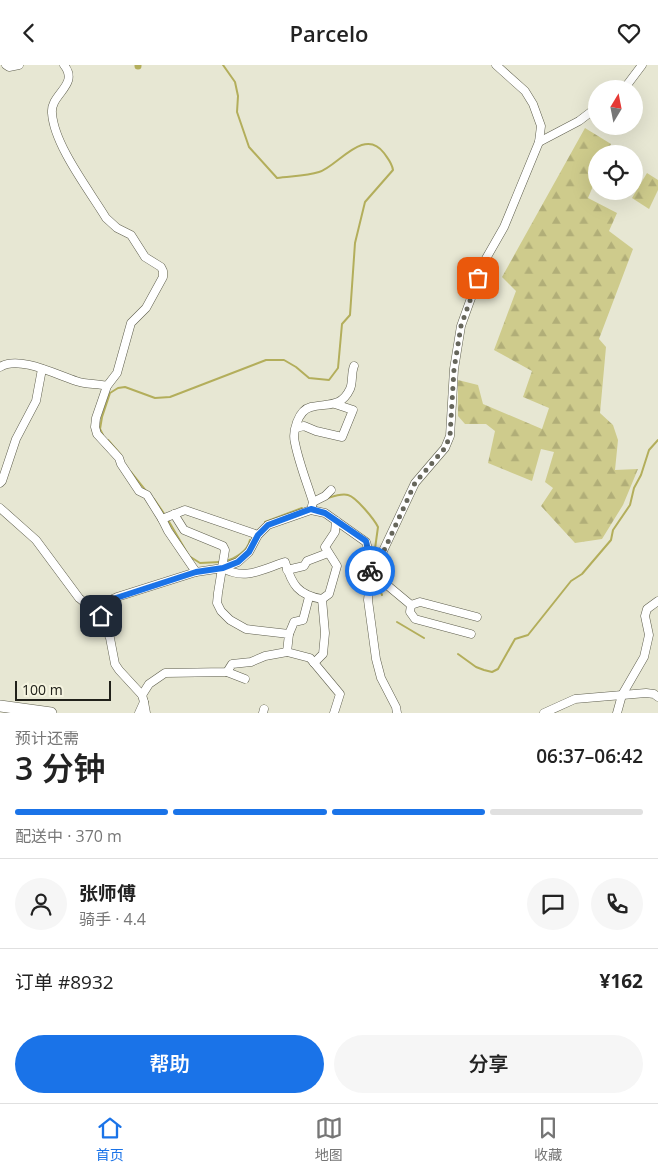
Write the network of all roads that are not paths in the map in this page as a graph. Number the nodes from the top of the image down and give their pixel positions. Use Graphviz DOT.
graph roads {
  1 [pos="6,65"];
  2 [pos="19,65"];
  3 [pos="64,65"];
  4 [pos="496,65"];
  5 [pos="642,65"];
  6 [pos="632,80"];
  7 [pos="588,114"];
  8 [pos="539,142"];
  9 [pos="354,366"];
  10 [pos="0,367"];
  11 [pos="42,369"];
  12 [pos="107,387"];
  13 [pos="335,404"];
  14 [pos="296,428"];
  15 [pos="0,483"];
  16 [pos="331,490"];
  17 [pos="312,506"];
  18 [pos="0,508"];
  19 [pos="168,517"];
  20 [pos="336,521"];
  21 [pos="258,535"];
  22 [pos="328,553"];
  23 [pos="223,564"];
  24 [pos="287,570"];
  25 [pos="373,570"];
  26 [pos="196,572"];
  27 [pos="308,597"];
  28 [pos="113,599"];
  29 [pos="322,599"];
  30 [pos="658,601"];
  31 [pos="411,605"];
  32 [pos="92,607"];
  33 [pos="477,617"];
  34 [pos="104,623"];
  35 [pos="289,634"];
  36 [pos="471,634"];
  37 [pos="287,652"];
  38 [pos="314,663"];
  39 [pos="228,672"];
  40 [pos="245,679"];
  41 [pos="622,695"];
  42 [pos="658,697"];
  43 [pos="143,699"];
  44 [pos="0,706"];
  45 [pos="51,713"];
  46 [pos="139,713"];
  47 [pos="146,713"];
  48 [pos="334,713"];
  49 [pos="398,713"];
  50 [pos="544,713"];
  51 [pos="617,713"];
  1 -- 2 [label="street"];
  3 -- 12 [label="street"];
  4 -- 8 [label="street"];
  5 -- 6 [label="street"];
  7 -- 8 [label="street"];
  8 -- 25 [label="street"];
  9 -- 13 [label="street"];
  10 -- 11 [label="street"];
  11 -- 12 [label="street"];
  11 -- 15 [label="street"];
  12 -- 19 [label="street"];
  13 -- 14 [label="street"];
  13 -- 14 [label="street"];
  14 -- 17 [label="street"];
  16 -- 17 [label="street"];
  17 -- 20 [label="street"];
  17 -- 21 [label="street"];
  18 -- 32 [label="street"];
  19 -- 21 [label="street"];
  19 -- 23 [label="street"];
  19 -- 26 [label="street"];
  20 -- 22 [label="street"];
  20 -- 25 [label="street"];
  21 -- 23 [label="street"];
  22 -- 24 [label="street"];
  22 -- 29 [label="street"];
  23 -- 24 [label="street"];
  23 -- 26 [label="street"];
  23 -- 35 [label="street"];
  24 -- 27 [label="street"];
  25 -- 31 [label="street"];
  25 -- 49 [label="street"];
  26 -- 28 [label="street"];
  27 -- 29 [label="street"];
  27 -- 35 [label="street"];
  28 -- 32 [label="street"];
  28 -- 34 [label="street"];
  29 -- 38 [label="street"];
  30 -- 41 [label="street"];
  31 -- 33 [label="street"];
  31 -- 36 [label="street"];
  32 -- 34 [label="street"];
  34 -- 43 [label="street"];
  35 -- 37 [label="street"];
  37 -- 38 [label="street"];
  37 -- 39 [label="street"];
  38 -- 48 [label="street"];
  39 -- 40 [label="street"];
  39 -- 43 [label="street"];
  41 -- 42 [label="street"];
  41 -- 50 [label="street"];
  41 -- 51 [label="street"];
  43 -- 46 [label="street"];
  43 -- 47 [label="street"];
  44 -- 45 [label="main road"];
}
